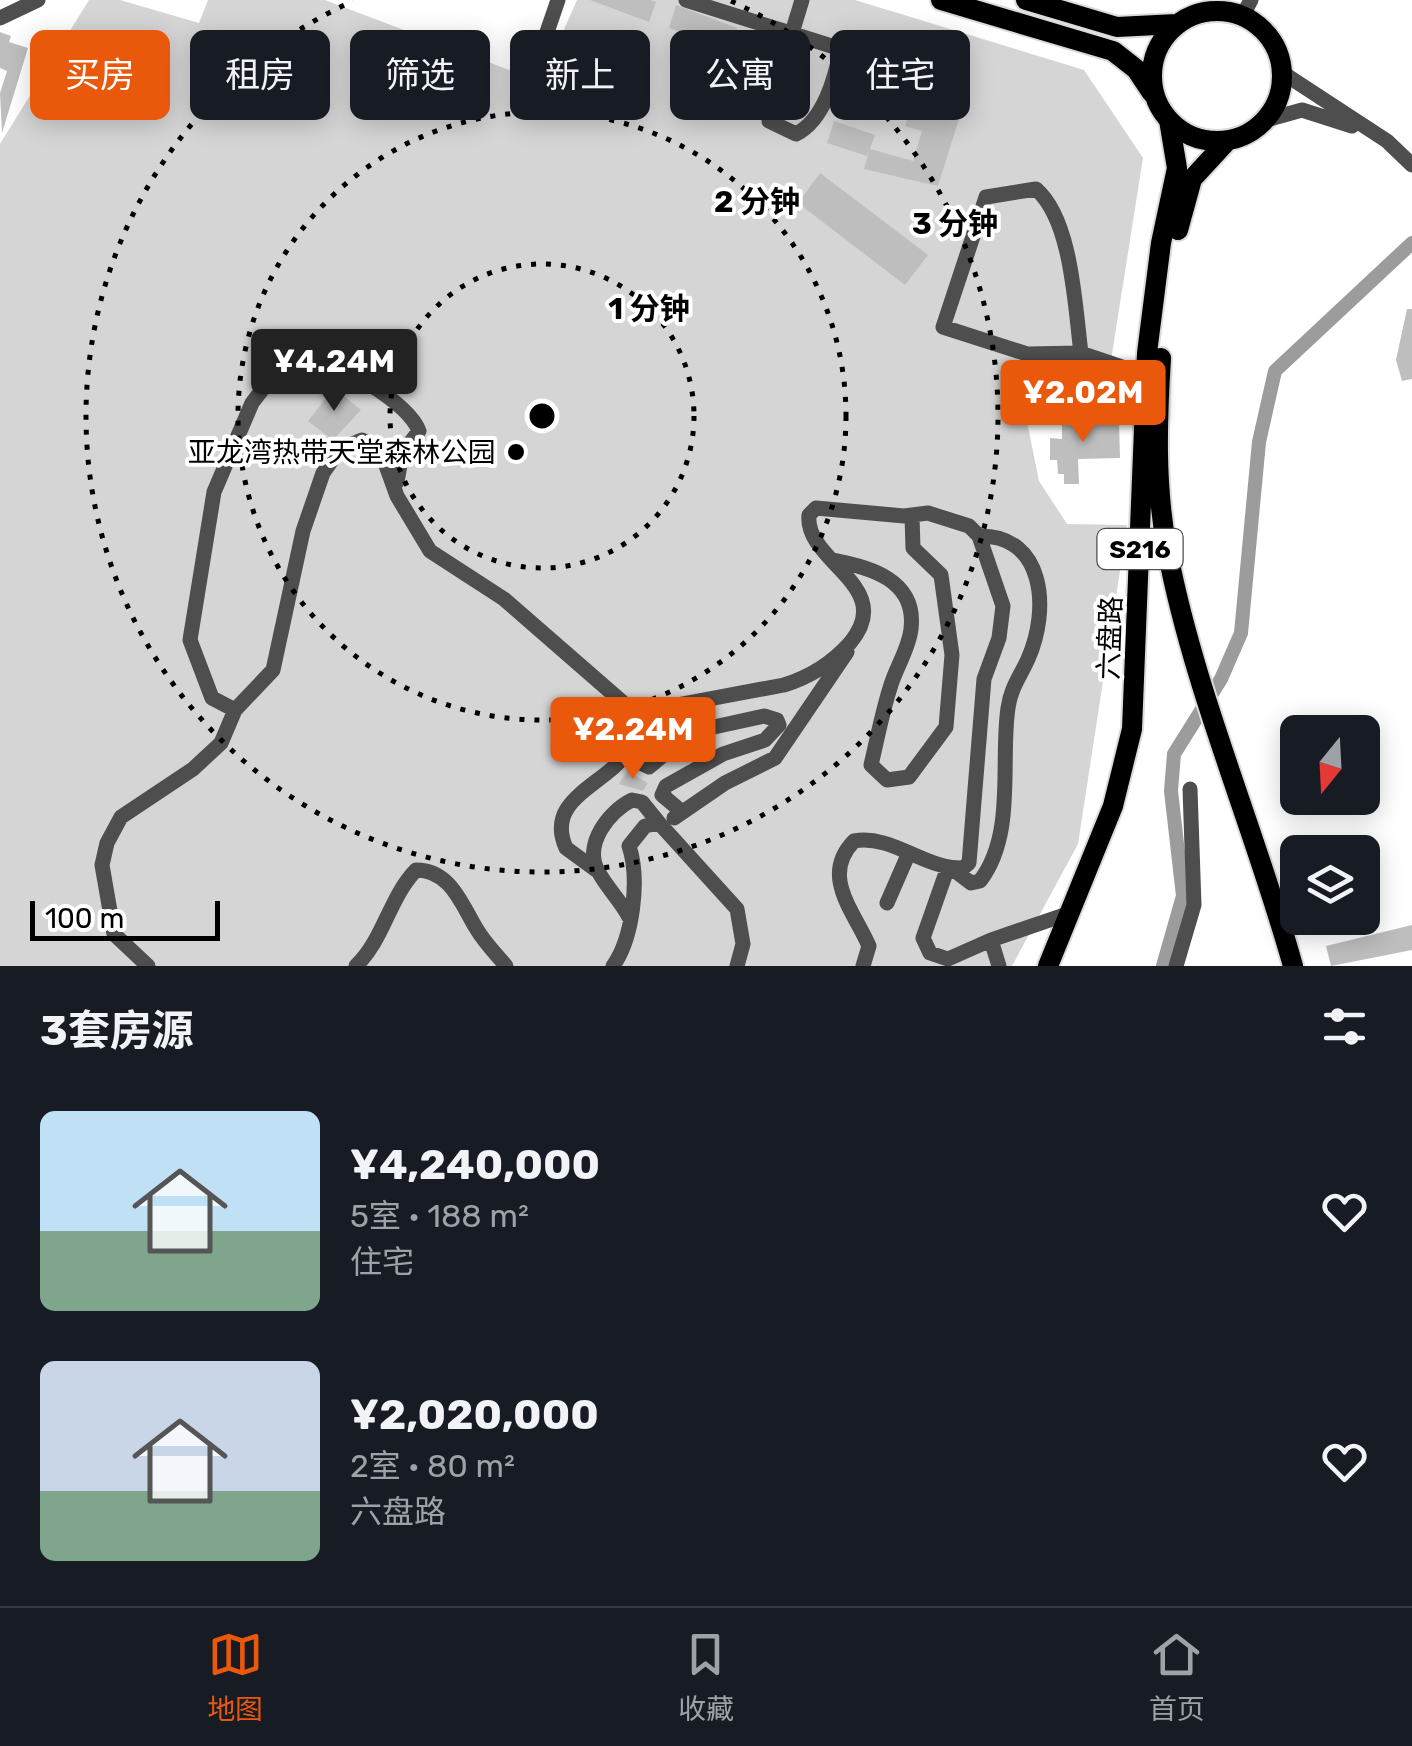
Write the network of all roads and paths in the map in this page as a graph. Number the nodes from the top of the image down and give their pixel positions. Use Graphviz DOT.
graph roads {
  1 [pos="38,0"];
  2 [pos="558,0"];
  3 [pos="686,0"];
  4 [pos="802,0"];
  5 [pos="940,0"];
  6 [pos="1026,0"];
  7 [pos="1247,8"];
  8 [pos="0,18"];
  9 [pos="1176,24"];
  10 [pos="548,30"];
  11 [pos="783,30"];
  12 [pos="794,30"];
  13 [pos="793,33"];
  14 [pos="1283,73"];
  15 [pos="1154,96"];
  16 [pos="1169,120"];
  17 [pos="1266,120"];
  18 [pos="1228,140"];
  19 [pos="1387,141"];
  20 [pos="1412,165"];
  21 [pos="1082,354"];
  22 [pos="1146,376"];
  23 [pos="397,496"];
  24 [pos="912,516"];
  25 [pos="978,536"];
  26 [pos="832,560"];
  27 [pos="858,632"];
  28 [pos="236,710"];
  29 [pos="1190,789"];
  30 [pos="681,811"];
  31 [pos="661,825"];
  32 [pos="908,854"];
  33 [pos="949,867"];
  34 [pos="596,870"];
  35 [pos="886,903"];
  36 [pos="1070,914"];
  37 [pos="629,918"];
  38 [pos="990,940"];
  39 [pos="946,962"];
  40 [pos="148,966"];
  41 [pos="356,966"];
  42 [pos="506,966"];
  43 [pos="613,966"];
  44 [pos="738,966"];
  45 [pos="864,966"];
  46 [pos="999,966"];
  47 [pos="1048,966"];
  48 [pos="1176,966"];
  49 [pos="1293,966"];
  1 -- 8 [label="street"];
  2 -- 10 [label="street"];
  3 -- 11 [label="street"];
  4 -- 12 [label="street"];
  5 -- 15 [label="main road, S216"];
  6 -- 9 [label="main road"];
  7 -- 9 [label="main road"];
  7 -- 14 [label="main road"];
  9 -- 15 [label="main road"];
  13 -- 13 [label="street"];
  14 -- 17 [label="main road"];
  14 -- 19 [label="street"];
  15 -- 16 [label="main road, S216"];
  16 -- 18 [label="main road"];
  16 -- 22 [label="main road, 六盘路 / S216"];
  17 -- 18 [label="main road, S216"];
  17 -- 19 [label="street"];
  18 -- 49 [label="main road, S216"];
  19 -- 20 [label="street"];
  21 -- 21 [label="street"];
  21 -- 22 [label="street"];
  22 -- 36 [label="main road, 六盘路 / S216"];
  23 -- 27 [label="street"];
  23 -- 28 [label="street"];
  23 -- 28 [label="street"];
  24 -- 25 [label="street"];
  24 -- 26 [label="street"];
  24 -- 26 [label="street"];
  25 -- 33 [label="street"];
  25 -- 33 [label="street"];
  26 -- 27 [label="street"];
  27 -- 30 [label="street"];
  28 -- 40 [label="street"];
  29 -- 48 [label="street"];
  30 -- 31 [label="street"];
  30 -- 34 [label="street"];
  31 -- 34 [label="street"];
  31 -- 37 [label="street"];
  31 -- 44 [label="street"];
  32 -- 33 [label="street"];
  32 -- 35 [label="street"];
  32 -- 45 [label="street"];
  33 -- 39 [label="street"];
  34 -- 37 [label="street"];
  36 -- 38 [label="street"];
  36 -- 47 [label="main road, 六盘路 / S216"];
  37 -- 43 [label="street"];
  38 -- 39 [label="street"];
  38 -- 46 [label="street"];
  41 -- 42 [label="street"];
}
